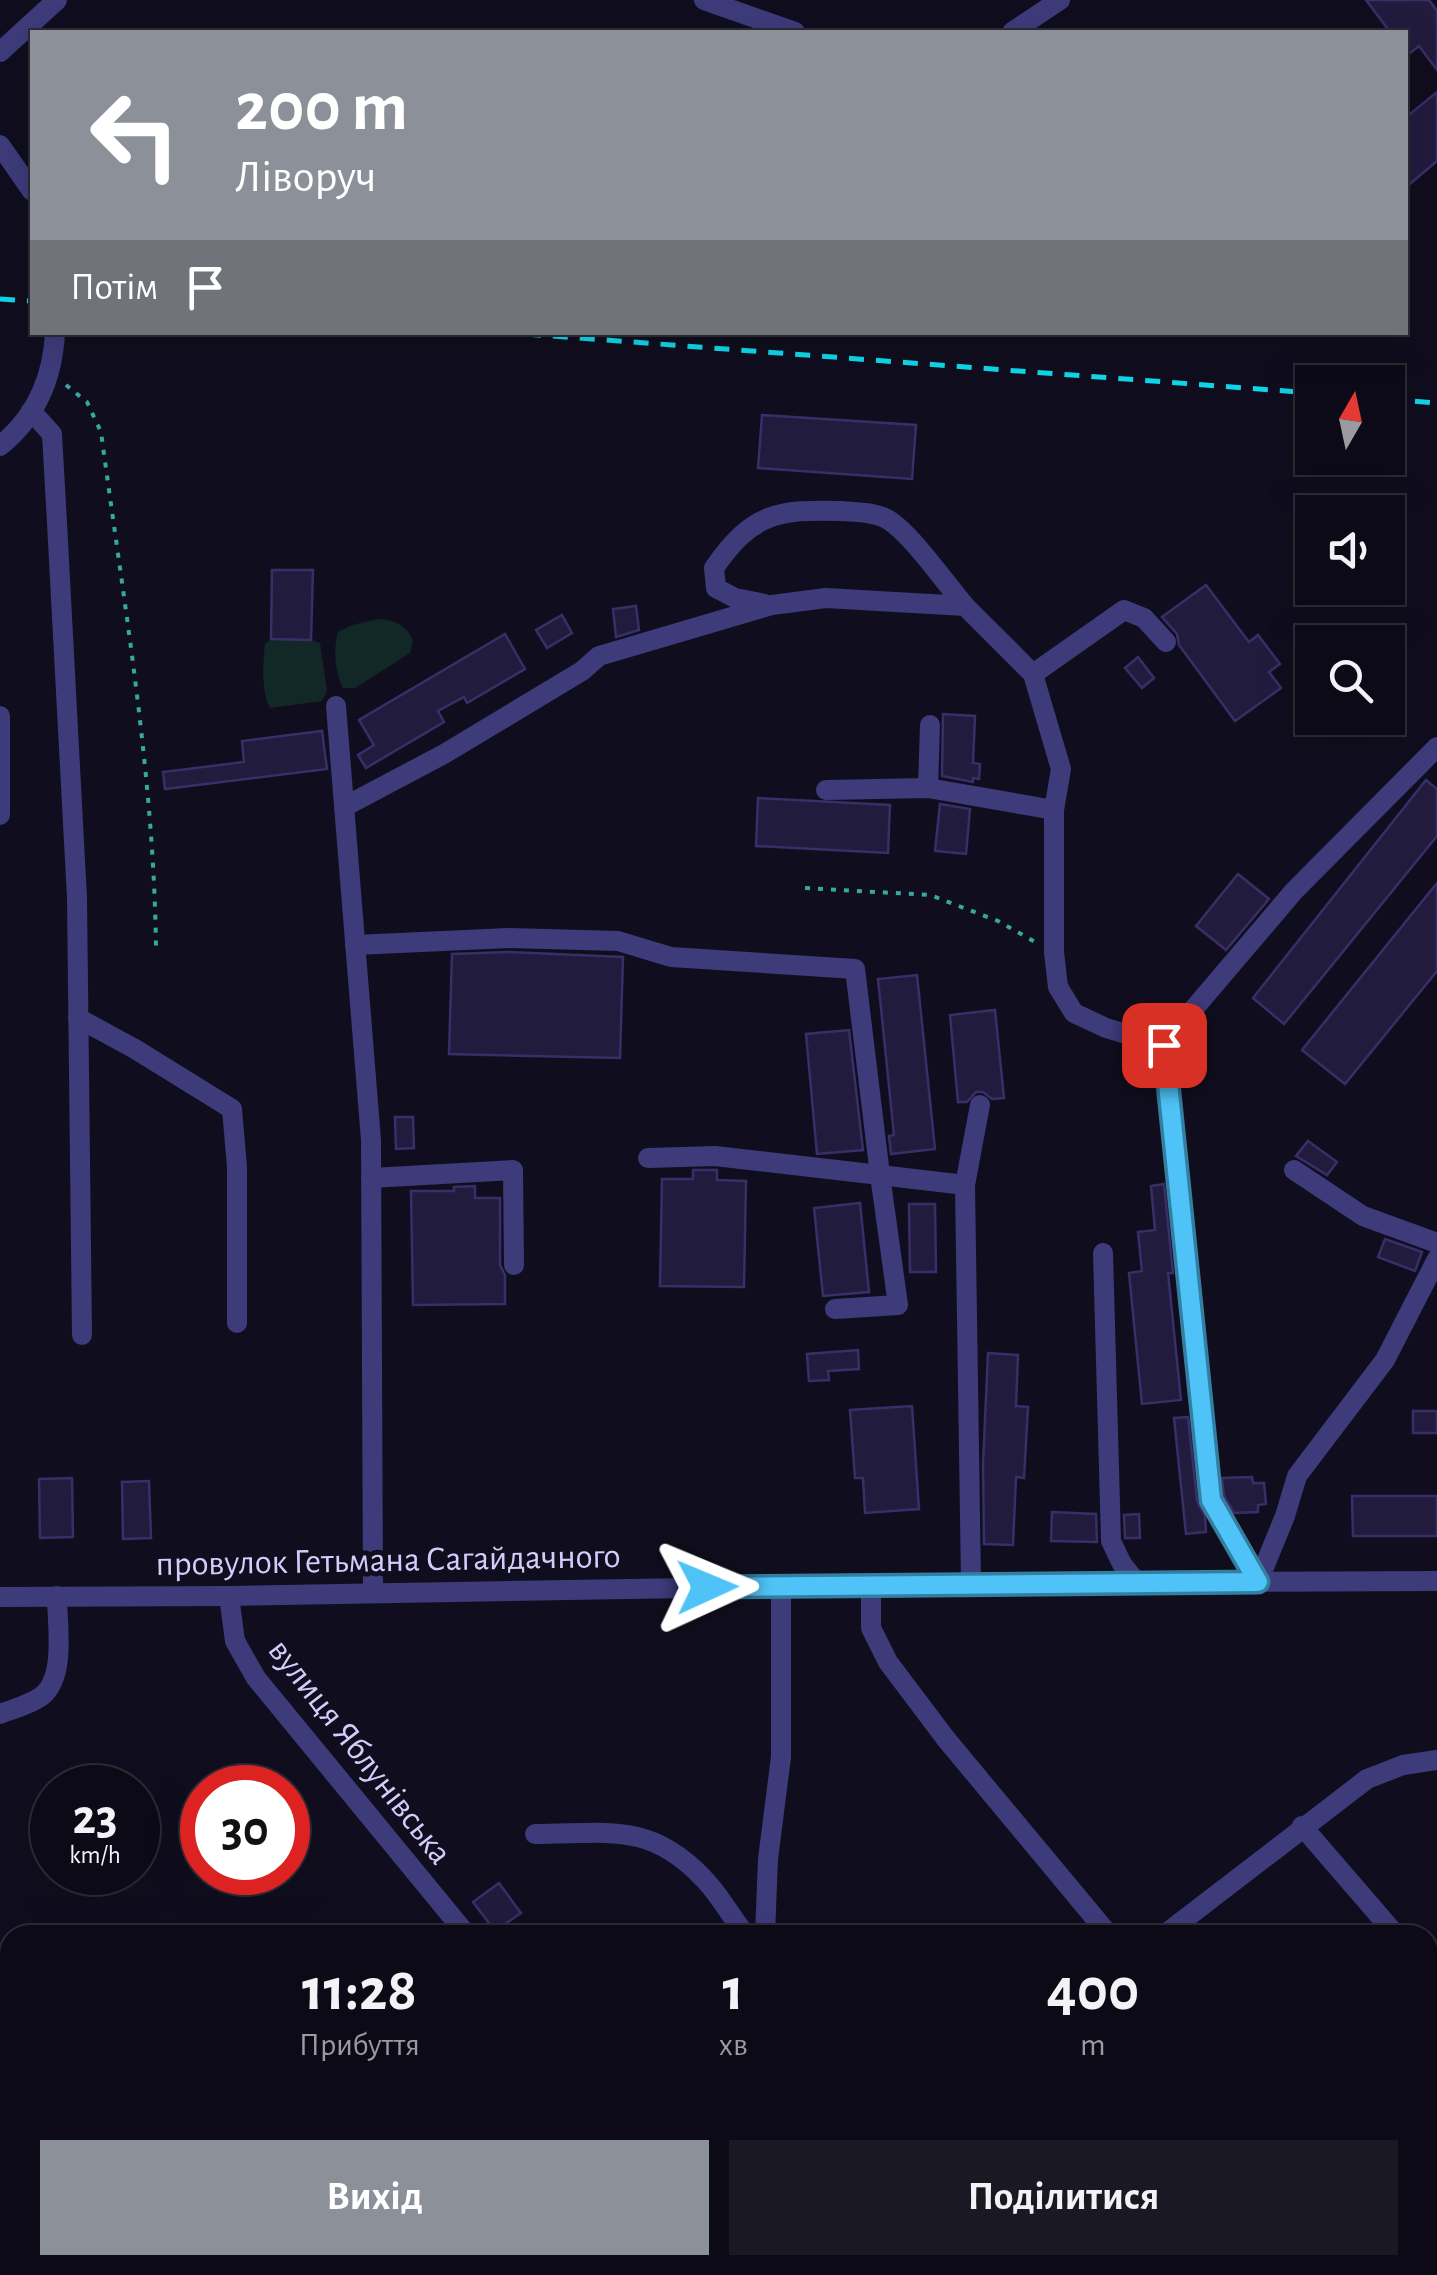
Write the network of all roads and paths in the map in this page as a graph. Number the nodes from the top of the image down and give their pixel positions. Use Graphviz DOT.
graph roads {
  1 [pos="58,0"];
  2 [pos="704,0"];
  3 [pos="1060,0"];
  4 [pos="789,30"];
  5 [pos="1015,30"];
  6 [pos="0,52"];
  7 [pos="0,144"];
  8 [pos="30,188"];
  9 [pos="55,335"];
  10 [pos="50,373"];
  11 [pos="31,411"];
  12 [pos="0,446"];
  13 [pos="772,605"];
  14 [pos="966,606"];
  15 [pos="1166,642"];
  16 [pos="1033,674"];
  17 [pos="336,706"];
  18 [pos="0,716"];
  19 [pos="930,725"];
  20 [pos="1437,747"];
  21 [pos="928,788"];
  22 [pos="826,790"];
  23 [pos="344,808"];
  24 [pos="1054,810"];
  25 [pos="0,815"];
  26 [pos="805,888"];
  27 [pos="355,944"];
  28 [pos="156,950"];
  29 [pos="1054,952"];
  30 [pos="78,1018"];
  31 [pos="1164,1045"];
  32 [pos="980,1105"];
  33 [pos="648,1158"];
  34 [pos="1294,1170"];
  35 [pos="880,1175"];
  36 [pos="371,1178"];
  37 [pos="966,1185"];
  38 [pos="1437,1243"];
  39 [pos="1103,1253"];
  40 [pos="1437,1259"];
  41 [pos="514,1265"];
  42 [pos="835,1309"];
  43 [pos="237,1323"];
  44 [pos="82,1336"];
  45 [pos="1437,1581"];
  46 [pos="972,1582"];
  47 [pos="1258,1582"];
  48 [pos="1137,1583"];
  49 [pos="871,1585"];
  50 [pos="781,1586"];
  51 [pos="374,1591"];
  52 [pos="57,1596"];
  53 [pos="229,1596"];
  54 [pos="0,1597"];
  55 [pos="0,1714"];
  56 [pos="1437,1760"];
  57 [pos="1302,1826"];
  58 [pos="534,1834"];
  59 [pos="459,1925"];
  60 [pos="739,1925"];
  61 [pos="765,1925"];
  62 [pos="1101,1925"];
  63 [pos="1177,1925"];
  64 [pos="1387,1925"];
  1 -- 6 [label="street"];
  2 -- 4 [label="street"];
  3 -- 5 [label="street"];
  7 -- 8 [label="street"];
  9 -- 10 [label="street"];
  10 -- 11 [label="street"];
  10 -- 28 [label="path"];
  11 -- 12 [label="street"];
  11 -- 30 [label="street"];
  13 -- 14 [label="street"];
  13 -- 14 [label="street"];
  13 -- 23 [label="street"];
  14 -- 16 [label="street"];
  15 -- 16 [label="street"];
  16 -- 24 [label="street"];
  17 -- 23 [label="street"];
  18 -- 25 [label="street"];
  19 -- 21 [label="street"];
  20 -- 31 [label="street"];
  21 -- 22 [label="street"];
  21 -- 24 [label="street"];
  23 -- 27 [label="street"];
  24 -- 29 [label="street"];
  26 -- 29 [label="path"];
  27 -- 35 [label="street"];
  27 -- 36 [label="street"];
  29 -- 31 [label="street"];
  30 -- 43 [label="street"];
  30 -- 44 [label="street"];
  31 -- 47 [label="street"];
  32 -- 37 [label="street"];
  33 -- 35 [label="street"];
  34 -- 38 [label="street"];
  35 -- 37 [label="street"];
  35 -- 42 [label="street"];
  36 -- 41 [label="street"];
  36 -- 51 [label="street"];
  37 -- 46 [label="street"];
  39 -- 48 [label="street"];
  40 -- 47 [label="street"];
  45 -- 47 [label="street, провулок Гетьмана Сагайдачного"];
  46 -- 48 [label="street, провулок Гетьмана Сагайдачного"];
  46 -- 49 [label="street, провулок Гетьмана Сагайдачного"];
  47 -- 48 [label="street, провулок Гетьмана Сагайдачного"];
  49 -- 50 [label="street, провулок Гетьмана Сагайдачного"];
  49 -- 62 [label="street"];
  50 -- 51 [label="street, провулок Гетьмана Сагайдачного"];
  50 -- 61 [label="street"];
  51 -- 53 [label="street, провулок Гетьмана Сагайдачного"];
  52 -- 53 [label="street, провулок Гетьмана Сагайдачного"];
  52 -- 54 [label="street, провулок Гетьмана Сагайдачного"];
  52 -- 55 [label="street"];
  53 -- 59 [label="street, вулиця Яблунівська"];
  56 -- 57 [label="street"];
  57 -- 63 [label="street"];
  57 -- 64 [label="street"];
  58 -- 60 [label="street"];
}
